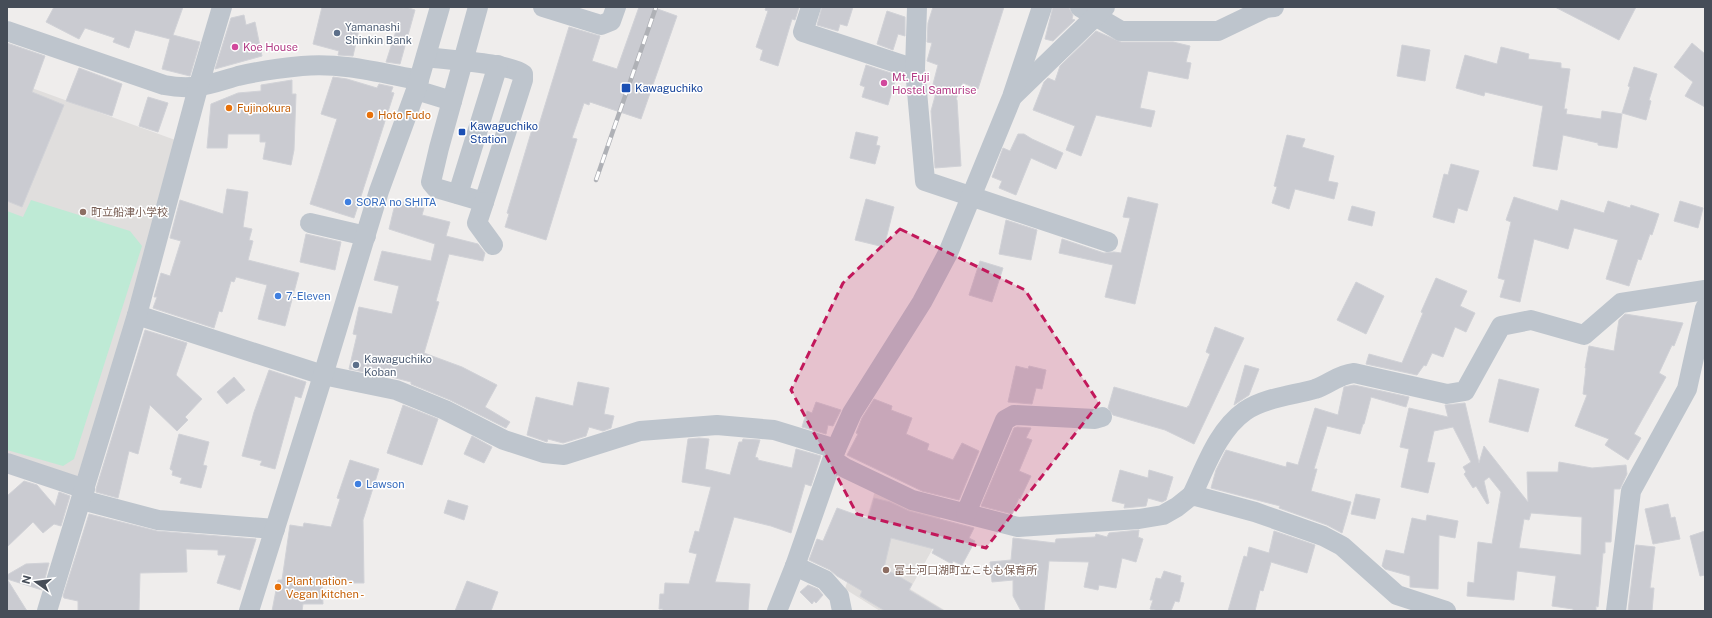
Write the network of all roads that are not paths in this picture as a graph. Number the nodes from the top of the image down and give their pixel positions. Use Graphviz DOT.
graph roads {
  1 [pos="222,7"];
  2 [pos="440,7"];
  3 [pos="478,7"];
  4 [pos="543,7"];
  5 [pos="616,7"];
  6 [pos="811,7"];
  7 [pos="917,7"];
  8 [pos="1042,7"];
  9 [pos="1274,7"];
  10 [pos="1094,10"];
  11 [pos="7,31"];
  12 [pos="426,57"];
  13 [pos="463,62"];
  14 [pos="498,66"];
  15 [pos="915,69"];
  16 [pos="418,85"];
  17 [pos="198,88"];
  18 [pos="1012,97"];
  19 [pos="452,101"];
  20 [pos="458,194"];
  21 [pos="971,196"];
  22 [pos="484,202"];
  23 [pos="310,223"];
  24 [pos="366,236"];
  25 [pos="1108,242"];
  26 [pos="493,245"];
  27 [pos="1705,290"];
  28 [pos="1705,308"];
  29 [pos="136,316"];
  30 [pos="323,375"];
  31 [pos="1102,417"];
  32 [pos="835,455"];
  33 [pos="7,463"];
  34 [pos="84,495"];
  35 [pos="1192,495"];
  36 [pos="966,513"];
  37 [pos="275,529"];
  38 [pos="795,566"];
  39 [pos="47,611"];
  40 [pos="249,611"];
  41 [pos="776,611"];
  42 [pos="842,611"];
  43 [pos="1446,611"];
  44 [pos="1616,611"];
  1 -- 17 [label="street"];
  2 -- 12 [label="street"];
  3 -- 13 [label="street"];
  4 -- 5 [label="street"];
  6 -- 15 [label="street"];
  7 -- 15 [label="street"];
  8 -- 18 [label="street"];
  9 -- 10 [label="street"];
  10 -- 18 [label="street"];
  11 -- 17 [label="street"];
  12 -- 13 [label="street"];
  12 -- 16 [label="street"];
  13 -- 14 [label="street"];
  13 -- 19 [label="street"];
  14 -- 20 [label="street"];
  14 -- 22 [label="street"];
  15 -- 21 [label="street"];
  16 -- 17 [label="street"];
  16 -- 19 [label="street"];
  16 -- 24 [label="street"];
  17 -- 29 [label="street"];
  18 -- 21 [label="street"];
  19 -- 20 [label="street"];
  20 -- 22 [label="street"];
  21 -- 25 [label="street"];
  21 -- 32 [label="street"];
  22 -- 26 [label="street"];
  23 -- 24 [label="street"];
  24 -- 30 [label="street"];
  27 -- 35 [label="street"];
  28 -- 44 [label="street"];
  29 -- 30 [label="street"];
  29 -- 34 [label="street"];
  30 -- 32 [label="street"];
  30 -- 37 [label="street"];
  31 -- 36 [label="street"];
  32 -- 36 [label="street"];
  32 -- 38 [label="street"];
  33 -- 34 [label="street"];
  34 -- 37 [label="street"];
  34 -- 39 [label="street"];
  35 -- 36 [label="street"];
  35 -- 43 [label="street"];
  37 -- 40 [label="street"];
  38 -- 41 [label="street"];
  38 -- 42 [label="street"];
}
